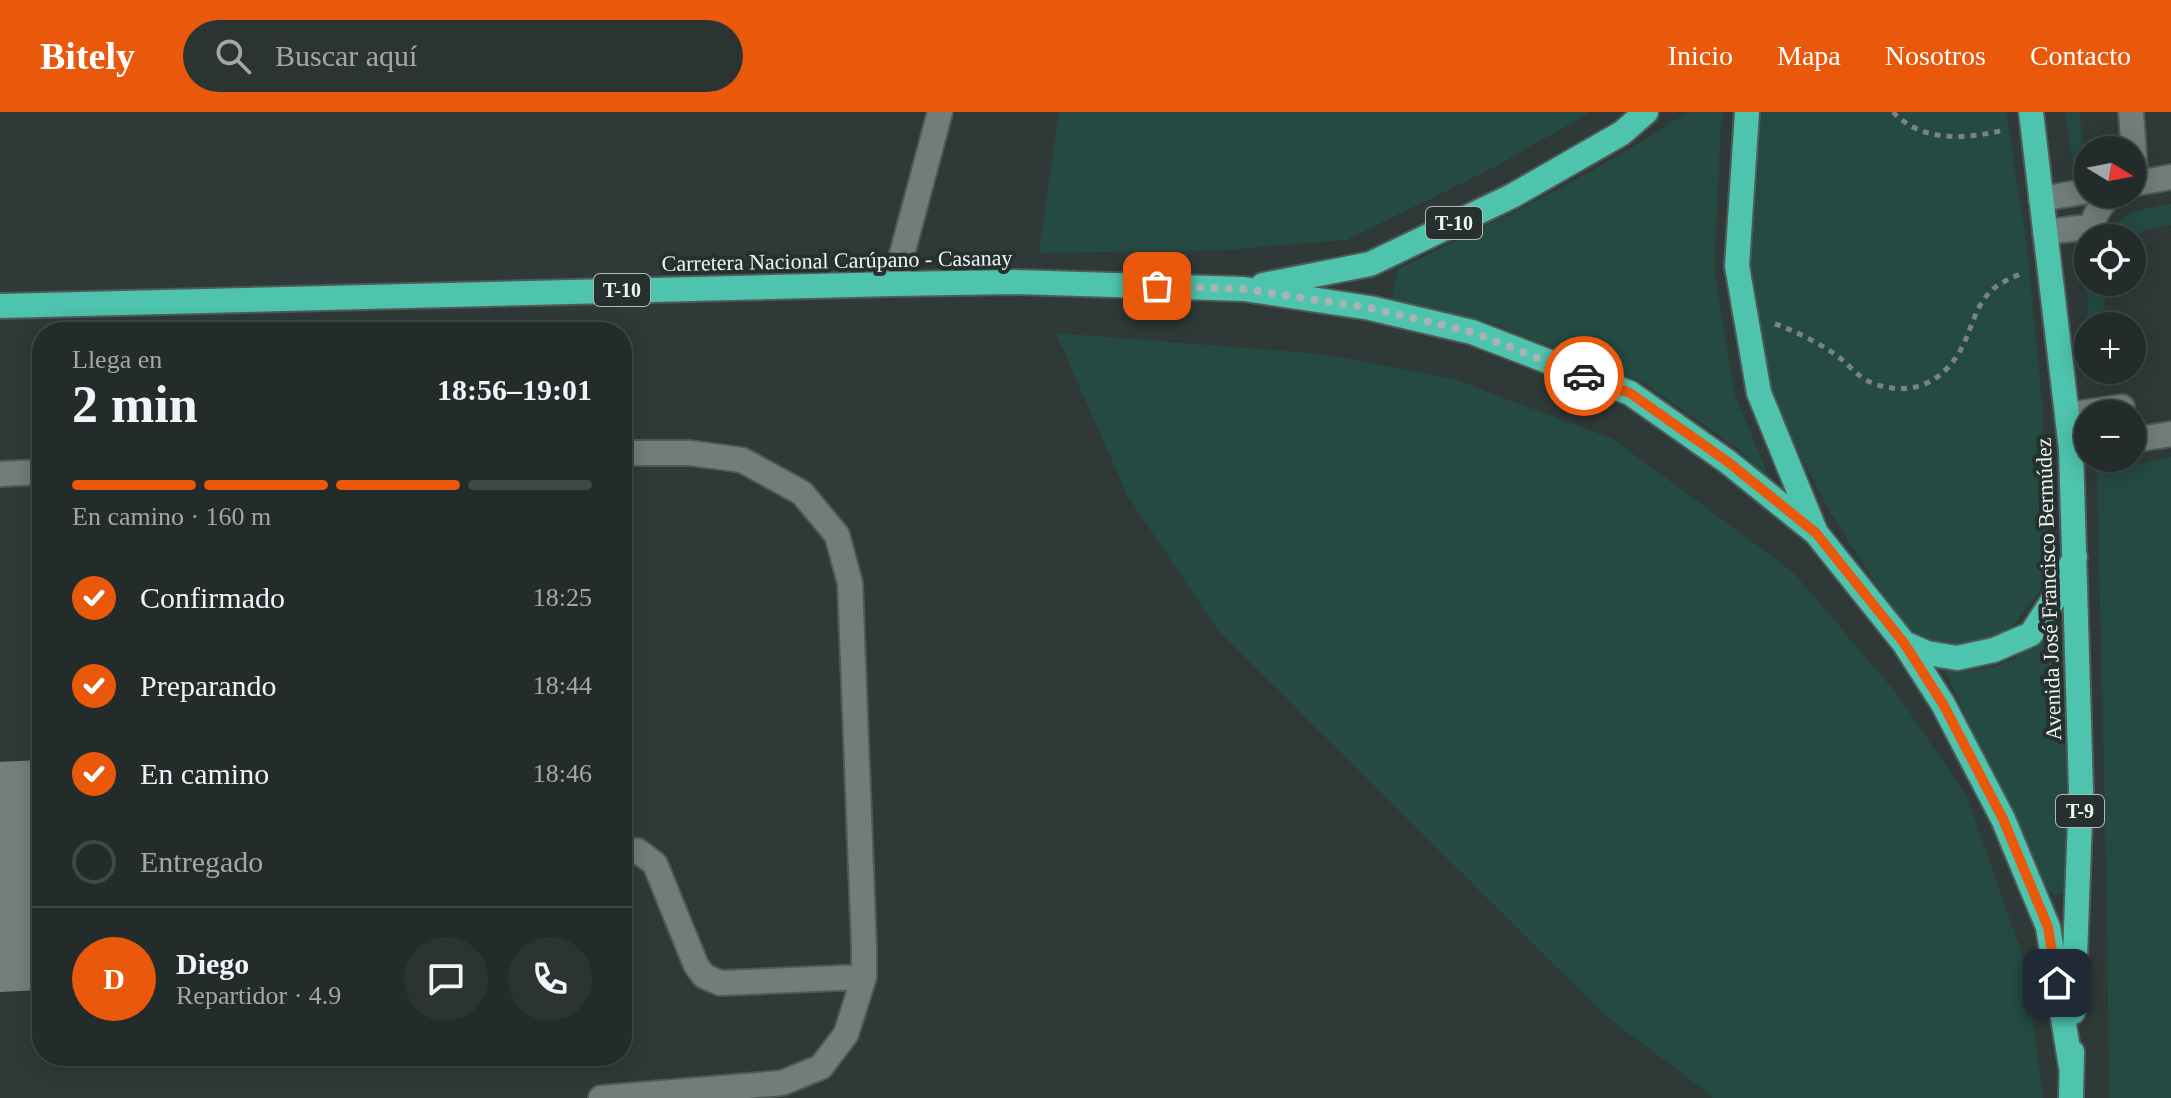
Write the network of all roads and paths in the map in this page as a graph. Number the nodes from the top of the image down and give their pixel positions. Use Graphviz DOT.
graph roads {
  1 [pos="940,112"];
  2 [pos="1646,112"];
  3 [pos="1747,112"];
  4 [pos="1893,112"];
  5 [pos="2131,112"];
  6 [pos="2031,117"];
  7 [pos="2132,136"];
  8 [pos="2171,177"];
  9 [pos="2146,181"];
  10 [pos="2074,193"];
  11 [pos="2041,199"];
  12 [pos="2074,229"];
  13 [pos="2045,232"];
  14 [pos="2049,264"];
  15 [pos="894,284"];
  16 [pos="1244,289"];
  17 [pos="0,306"];
  18 [pos="1747,328"];
  19 [pos="2074,414"];
  20 [pos="2067,415"];
  21 [pos="2074,433"];
  22 [pos="2171,434"];
  23 [pos="2146,438"];
  24 [pos="632,453"];
  25 [pos="32,472"];
  26 [pos="2079,472"];
  27 [pos="0,474"];
  28 [pos="1816,533"];
  29 [pos="2076,555"];
  30 [pos="1904,643"];
  31 [pos="632,851"];
  32 [pos="864,977"];
  33 [pos="2071,1067"];
  34 [pos="601,1098"];
  35 [pos="2071,1098"];
  1 -- 15 [label="street"];
  2 -- 16 [label="highway, Carretera Nacional Carúpano - Casanay / T-10"];
  3 -- 18 [label="highway, Avenida José Francisco Bermúdez / T-9"];
  4 -- 6 [label="path"];
  5 -- 7 [label="street"];
  6 -- 11 [label="highway, Avenida José Francisco Bermúdez / T-9"];
  8 -- 9 [label="street"];
  10 -- 11 [label="street"];
  11 -- 13 [label="highway, Avenida José Francisco Bermúdez / T-9"];
  12 -- 13 [label="street"];
  13 -- 14 [label="highway, Avenida José Francisco Bermúdez / T-9"];
  14 -- 18 [label="path"];
  14 -- 20 [label="highway, Avenida José Francisco Bermúdez / T-9"];
  15 -- 16 [label="highway, Carretera Nacional Carúpano - Casanay / T-10"];
  15 -- 17 [label="highway, Carretera Nacional Carúpano - Casanay / T-10"];
  16 -- 28 [label="highway, Carretera Nacional Carúpano - Casanay / T-10"];
  18 -- 28 [label="highway, Avenida José Francisco Bermúdez / T-9"];
  19 -- 20 [label="street"];
  20 -- 21 [label="highway, Avenida José Francisco Bermúdez / T-9"];
  22 -- 23 [label="street"];
  24 -- 32 [label="street"];
  25 -- 27 [label="street"];
  26 -- 29 [label="highway, Avenida José Francisco Bermúdez / T-9"];
  28 -- 30 [label="highway, Avenida José Francisco Bermúdez / T-9"];
  29 -- 30 [label="highway, T-9"];
  29 -- 33 [label="highway, Avenida José Francisco Bermúdez / T-9"];
  30 -- 33 [label="highway, Avenida José Francisco Bermúdez / T-9"];
  31 -- 32 [label="street"];
  32 -- 34 [label="street"];
  33 -- 35 [label="highway, Avenida José Francisco Bermúdez / T-9"];
}
